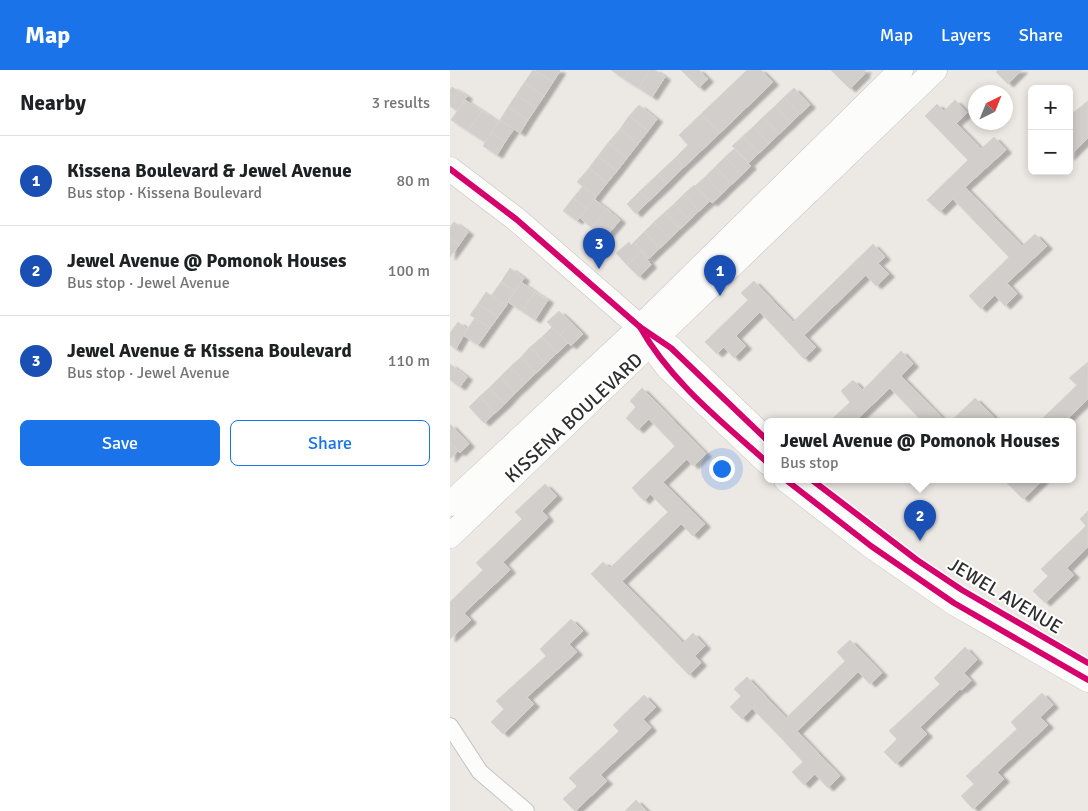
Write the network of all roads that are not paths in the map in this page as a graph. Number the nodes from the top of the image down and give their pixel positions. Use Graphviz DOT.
graph roads {
  1 [pos="901,70"];
  2 [pos="935,70"];
  3 [pos="450,169"];
  4 [pos="649,337"];
  5 [pos="764,437"];
  6 [pos="764,459"];
  7 [pos="790,483"];
  8 [pos="816,483"];
  9 [pos="450,504"];
  10 [pos="450,536"];
  11 [pos="1088,663"];
  12 [pos="1088,680"];
  13 [pos="450,726"];
  14 [pos="526,811"];
  1 -- 4 [label="main road, KISSENA BOULEVARD"];
  2 -- 4 [label="main road, KISSENA BOULEVARD"];
  3 -- 4 [label="main road"];
  4 -- 5 [label="main road"];
  4 -- 6 [label="main road"];
  4 -- 9 [label="main road, KISSENA BOULEVARD"];
  4 -- 10 [label="main road, KISSENA BOULEVARD"];
  7 -- 12 [label="main road, JEWEL AVENUE"];
  8 -- 11 [label="main road, JEWEL AVENUE"];
  13 -- 14 [label="street"];
}
